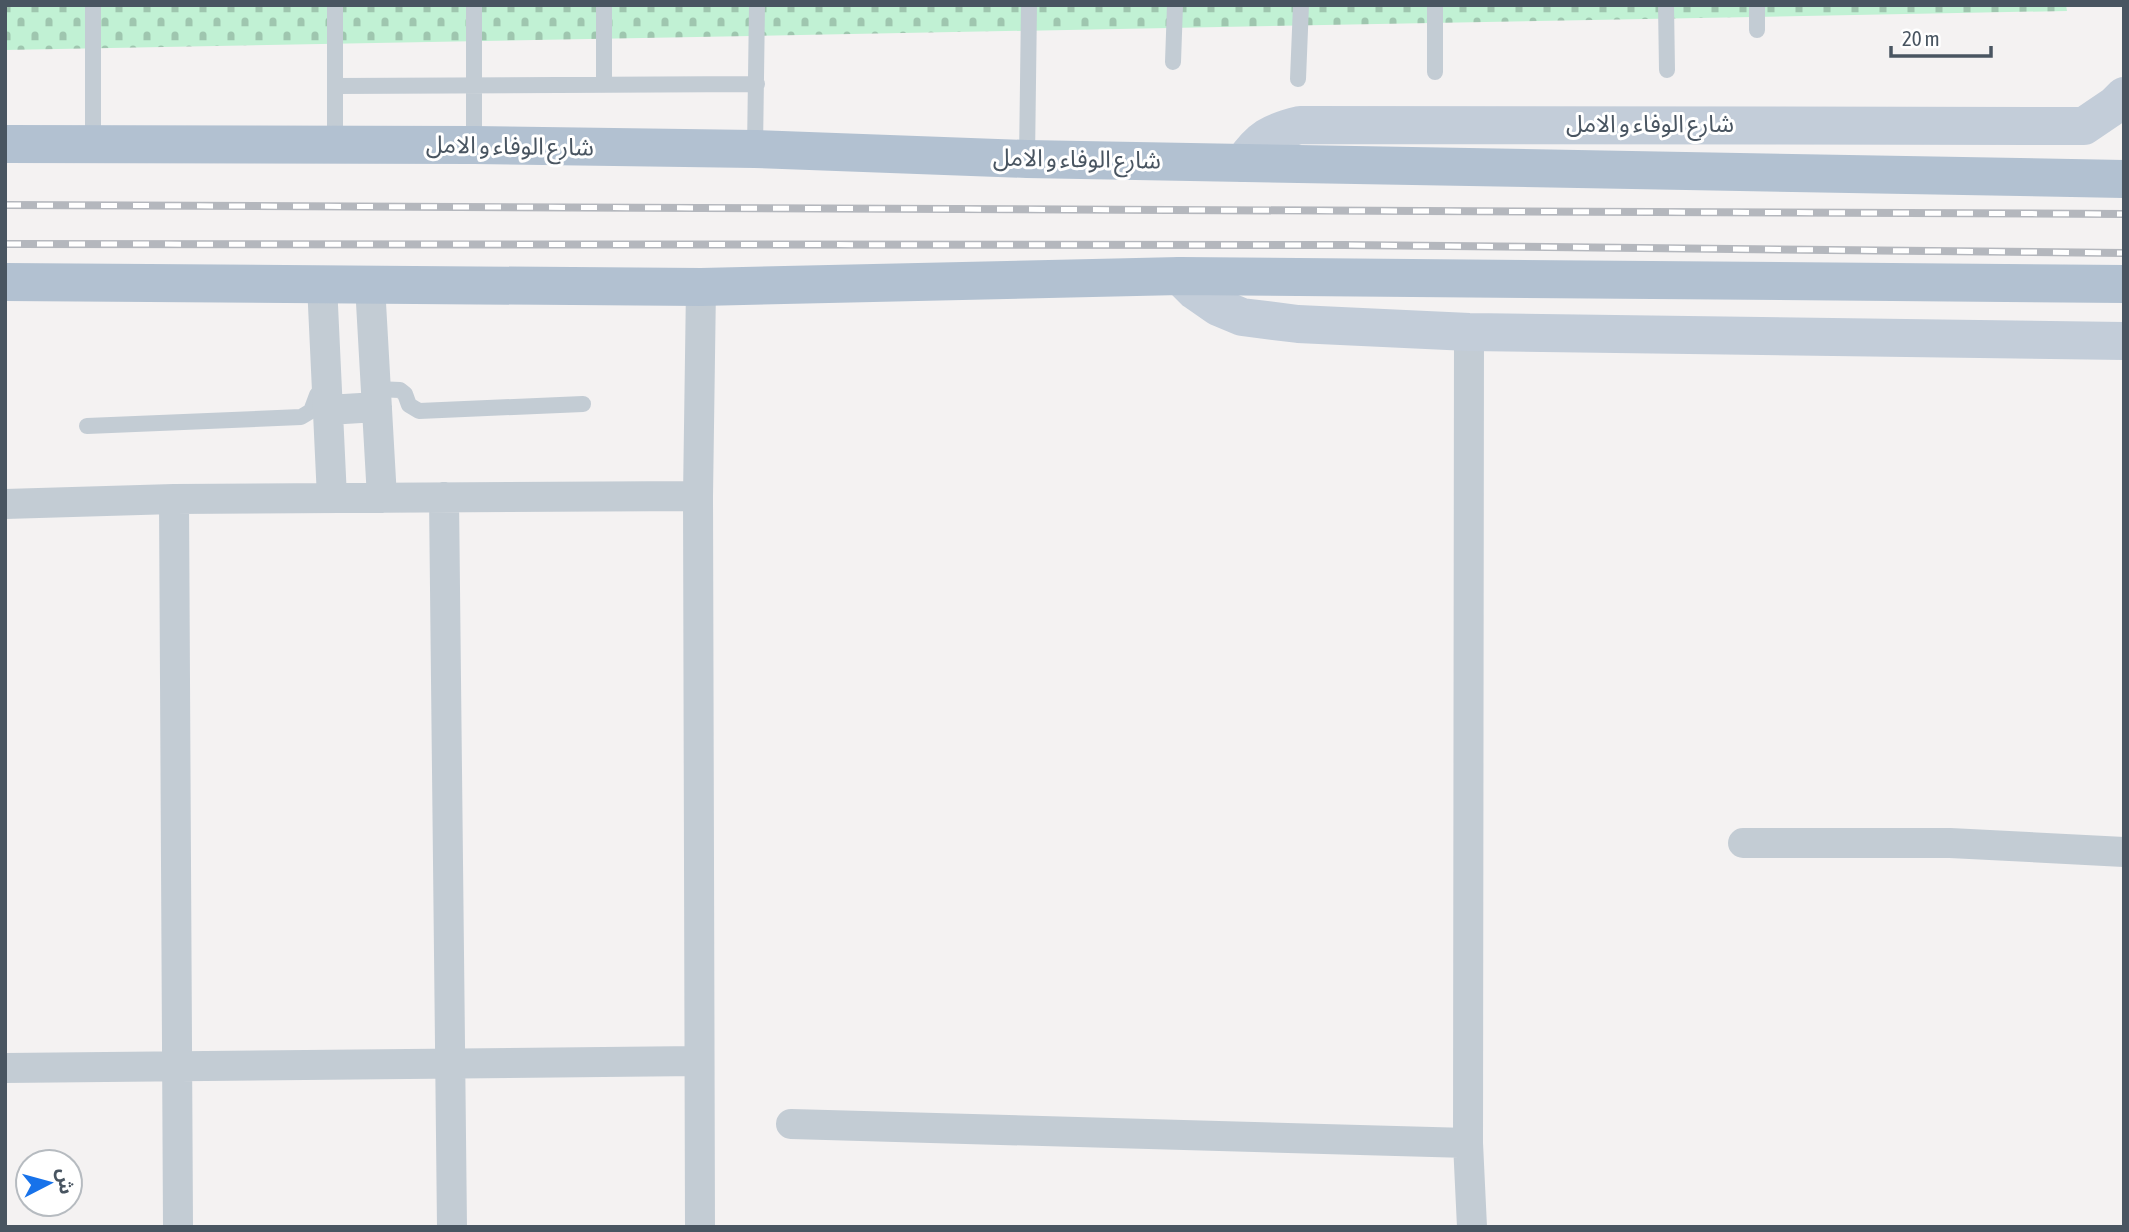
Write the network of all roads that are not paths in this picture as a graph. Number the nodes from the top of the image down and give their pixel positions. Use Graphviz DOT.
graph roads {
  1 [pos="93,5"];
  2 [pos="335,5"];
  3 [pos="474,5"];
  4 [pos="604,5"];
  5 [pos="757,5"];
  6 [pos="1029,5"];
  7 [pos="1175,5"];
  8 [pos="1301,5"];
  9 [pos="1435,5"];
  10 [pos="1666,5"];
  11 [pos="1757,5"];
  12 [pos="1757,30"];
  13 [pos="1173,62"];
  14 [pos="1667,70"];
  15 [pos="1435,72"];
  16 [pos="1298,79"];
  17 [pos="757,84"];
  18 [pos="474,85"];
  19 [pos="604,85"];
  20 [pos="336,86"];
  21 [pos="2124,96"];
  22 [pos="2084,126"];
  23 [pos="2124,127"];
  24 [pos="5,144"];
  25 [pos="93,144"];
  26 [pos="335,144"];
  27 [pos="474,145"];
  28 [pos="755,149"];
  29 [pos="1027,159"];
  30 [pos="1243,163"];
  31 [pos="2124,179"];
  32 [pos="1180,276"];
  33 [pos="322,284"];
  34 [pos="2124,284"];
  35 [pos="370,285"];
  36 [pos="701,287"];
  37 [pos="11,288"];
  38 [pos="1469,332"];
  39 [pos="2124,341"];
  40 [pos="376,398"];
  41 [pos="327,401"];
  42 [pos="583,404"];
  43 [pos="87,426"];
  44 [pos="698,496"];
  45 [pos="444,497"];
  46 [pos="332,498"];
  47 [pos="382,498"];
  48 [pos="174,499"];
  49 [pos="5,504"];
  50 [pos="1743,843"];
  51 [pos="2124,852"];
  52 [pos="699,1061"];
  53 [pos="450,1063"];
  54 [pos="177,1066"];
  55 [pos="5,1068"];
  56 [pos="791,1124"];
  57 [pos="1468,1143"];
  58 [pos="178,1227"];
  59 [pos="453,1227"];
  60 [pos="699,1227"];
  61 [pos="1472,1227"];
  1 -- 25 [label="lane"];
  2 -- 20 [label="lane"];
  3 -- 18 [label="lane"];
  4 -- 19 [label="lane"];
  5 -- 17 [label="lane"];
  6 -- 29 [label="lane"];
  7 -- 13 [label="lane"];
  8 -- 16 [label="lane"];
  9 -- 15 [label="lane"];
  10 -- 14 [label="lane"];
  11 -- 12 [label="lane"];
  17 -- 19 [label="lane"];
  17 -- 28 [label="lane"];
  18 -- 19 [label="lane"];
  18 -- 20 [label="lane"];
  18 -- 27 [label="lane"];
  20 -- 26 [label="lane"];
  21 -- 22 [label="street"];
  22 -- 23 [label="street, شارع الوفاء و الامل"];
  22 -- 30 [label="street, شارع الوفاء و الامل"];
  24 -- 25 [label="main road, شارع الوفاء و الامل"];
  25 -- 26 [label="main road, شارع الوفاء و الامل"];
  26 -- 27 [label="main road, شارع الوفاء و الامل"];
  27 -- 28 [label="main road, شارع الوفاء و الامل"];
  28 -- 29 [label="main road, شارع الوفاء و الامل"];
  29 -- 30 [label="main road, شارع الوفاء و الامل"];
  30 -- 31 [label="main road"];
  32 -- 34 [label="main road"];
  32 -- 36 [label="main road"];
  32 -- 38 [label="street"];
  33 -- 35 [label="main road"];
  33 -- 37 [label="main road"];
  33 -- 41 [label="street"];
  35 -- 36 [label="main road"];
  35 -- 40 [label="street"];
  36 -- 44 [label="street"];
  38 -- 39 [label="street"];
  38 -- 57 [label="street"];
  40 -- 41 [label="street"];
  40 -- 42 [label="lane"];
  40 -- 47 [label="street"];
  41 -- 43 [label="lane"];
  41 -- 46 [label="street"];
  44 -- 45 [label="street"];
  44 -- 52 [label="street"];
  45 -- 47 [label="street"];
  45 -- 53 [label="street"];
  46 -- 47 [label="street"];
  46 -- 48 [label="street"];
  48 -- 49 [label="street"];
  48 -- 54 [label="street"];
  50 -- 51 [label="street"];
  52 -- 53 [label="street"];
  52 -- 60 [label="street"];
  53 -- 54 [label="street"];
  53 -- 59 [label="street"];
  54 -- 55 [label="street"];
  54 -- 58 [label="street"];
  56 -- 57 [label="street"];
  57 -- 61 [label="street"];
}
